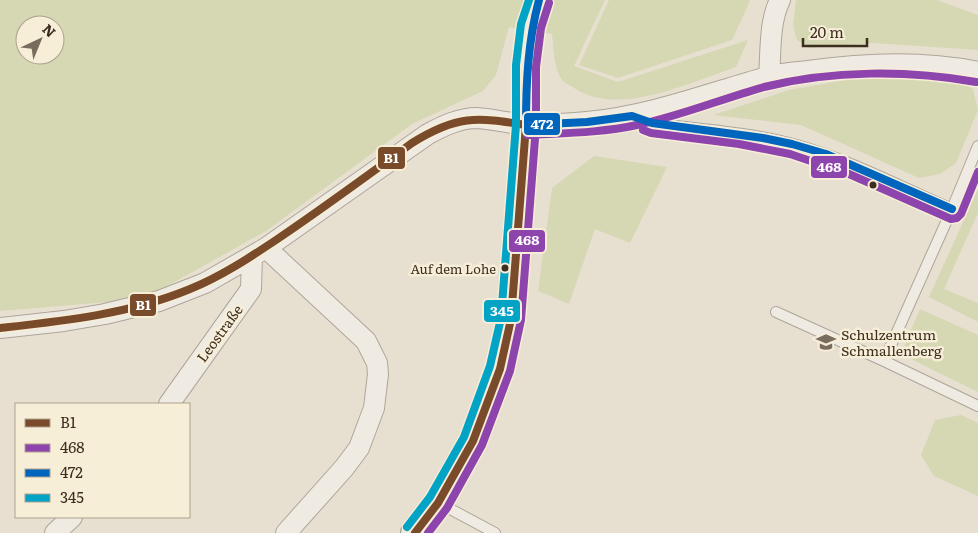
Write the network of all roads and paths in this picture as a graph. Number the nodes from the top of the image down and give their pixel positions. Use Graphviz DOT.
graph roads {
  1 [pos="539,0"];
  2 [pos="780,0"];
  3 [pos="978,72"];
  4 [pos="769,76"];
  5 [pos="632,116"];
  6 [pos="526,124"];
  7 [pos="978,146"];
  8 [pos="952,209"];
  9 [pos="259,252"];
  10 [pos="776,312"];
  11 [pos="0,328"];
  12 [pos="884,360"];
  13 [pos="170,403"];
  14 [pos="978,406"];
  15 [pos="438,503"];
  16 [pos="71,518"];
  17 [pos="55,533"];
  18 [pos="286,533"];
  19 [pos="415,533"];
  20 [pos="495,533"];
  1 -- 6 [label="street"];
  2 -- 4 [label="street"];
  3 -- 4 [label="street"];
  4 -- 5 [label="street"];
  5 -- 6 [label="street"];
  5 -- 8 [label="lane"];
  6 -- 9 [label="street"];
  6 -- 15 [label="street"];
  7 -- 8 [label="lane"];
  8 -- 12 [label="lane"];
  9 -- 11 [label="street"];
  9 -- 13 [label="street, Leostraße"];
  9 -- 18 [label="street"];
  10 -- 12 [label="lane"];
  12 -- 14 [label="lane"];
  15 -- 19 [label="street"];
  15 -- 20 [label="lane"];
  16 -- 17 [label="street"];
}
